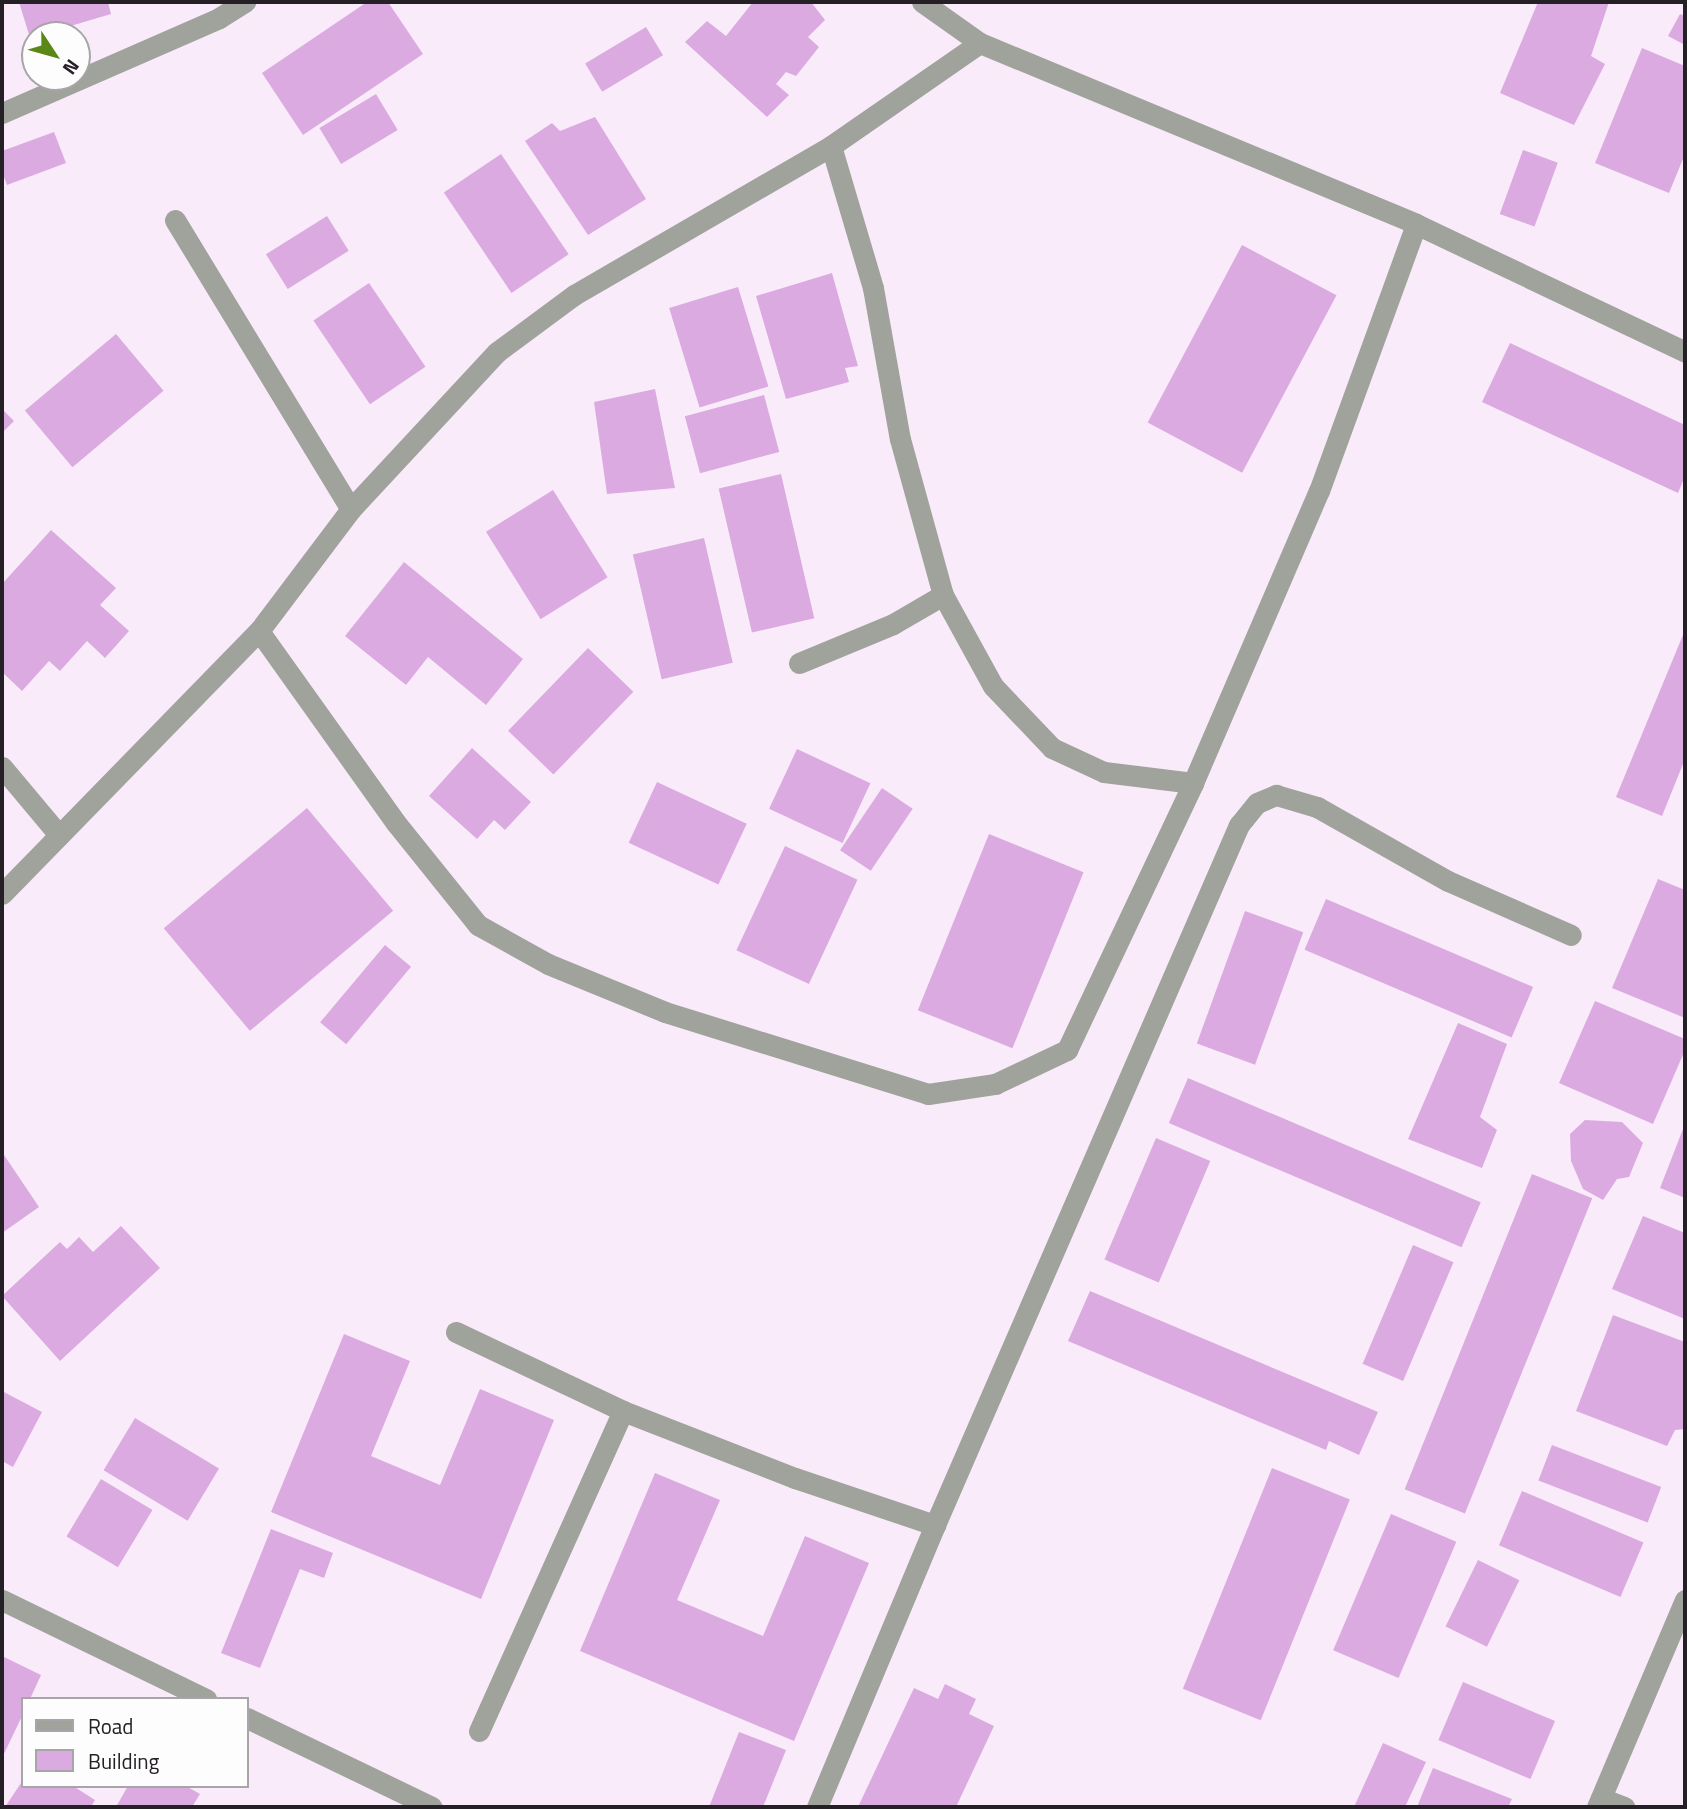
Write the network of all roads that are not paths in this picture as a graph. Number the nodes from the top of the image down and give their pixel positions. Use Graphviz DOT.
graph roads {
  1 [pos="245,2"];
  2 [pos="922,2"];
  3 [pos="980,43"];
  4 [pos="2,113"];
  5 [pos="831,146"];
  6 [pos="175,220"];
  7 [pos="1416,224"];
  8 [pos="1685,352"];
  9 [pos="351,509"];
  10 [pos="943,595"];
  11 [pos="258,631"];
  12 [pos="799,663"];
  13 [pos="2,767"];
  14 [pos="1192,783"];
  15 [pos="59,835"];
  16 [pos="2,894"];
  17 [pos="1572,935"];
  18 [pos="456,1332"];
  19 [pos="623,1410"];
  20 [pos="935,1525"];
  21 [pos="2,1600"];
  22 [pos="1685,1600"];
  23 [pos="202,1697"];
  24 [pos="248,1718"];
  25 [pos="479,1731"];
  26 [pos="1599,1802"];
  27 [pos="432,1807"];
  28 [pos="817,1807"];
  29 [pos="1624,1807"];
  1 -- 4 [label="street"];
  2 -- 3 [label="street"];
  3 -- 5 [label="street"];
  3 -- 7 [label="street"];
  5 -- 9 [label="street"];
  5 -- 10 [label="street"];
  6 -- 9 [label="street"];
  7 -- 8 [label="street"];
  7 -- 14 [label="street"];
  9 -- 11 [label="street"];
  10 -- 12 [label="street"];
  10 -- 14 [label="street"];
  11 -- 14 [label="street"];
  11 -- 15 [label="street"];
  13 -- 15 [label="street"];
  15 -- 16 [label="street"];
  17 -- 20 [label="street"];
  18 -- 19 [label="street"];
  19 -- 20 [label="street"];
  19 -- 25 [label="street"];
  20 -- 28 [label="street"];
  21 -- 23 [label="street"];
  22 -- 26 [label="street"];
  24 -- 27 [label="street"];
  26 -- 29 [label="street"];
}
